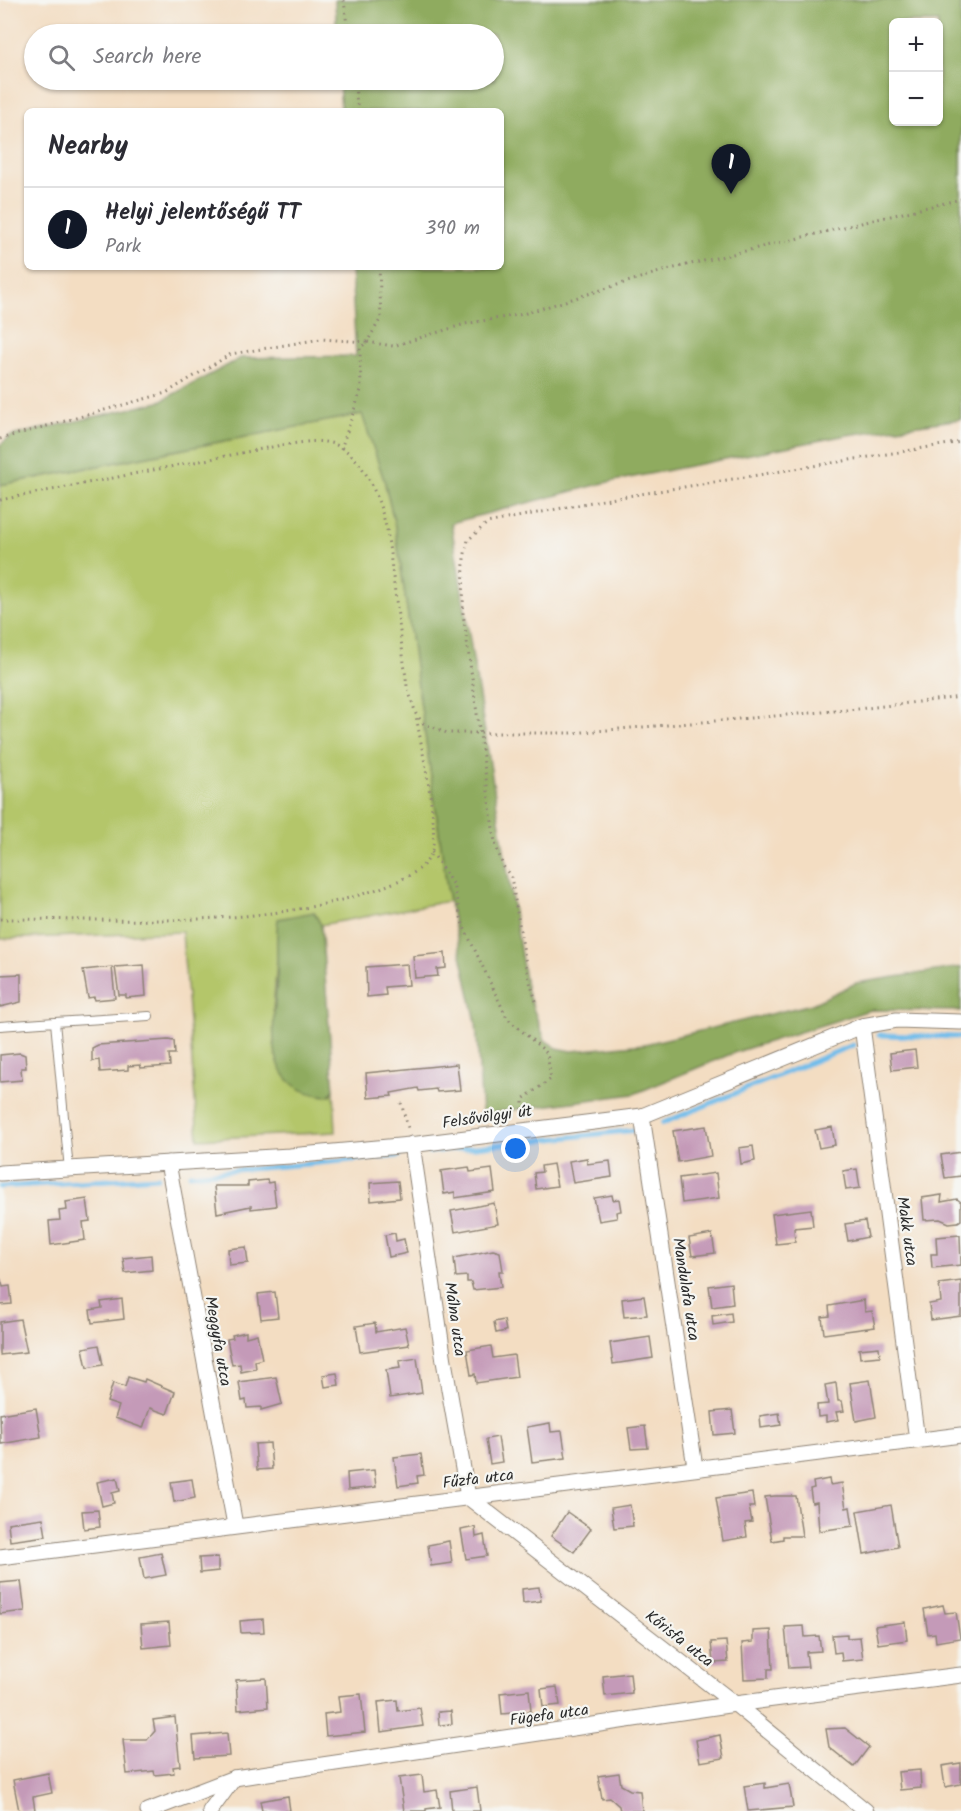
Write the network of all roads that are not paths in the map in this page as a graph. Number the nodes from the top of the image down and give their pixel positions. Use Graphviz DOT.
graph roads {
  1 [pos="148,1016"];
  2 [pos="55,1022"];
  3 [pos="961,1022"];
  4 [pos="0,1026"];
  5 [pos="862,1026"];
  6 [pos="642,1116"];
  7 [pos="411,1145"];
  8 [pos="168,1163"];
  9 [pos="69,1170"];
  10 [pos="0,1173"];
  11 [pos="954,1436"];
  12 [pos="917,1440"];
  13 [pos="961,1447"];
  14 [pos="695,1467"];
  15 [pos="468,1497"];
  16 [pos="235,1525"];
  17 [pos="0,1557"];
  18 [pos="961,1675"];
  19 [pos="735,1704"];
  20 [pos="234,1778"];
  21 [pos="148,1811"];
  22 [pos="210,1811"];
  23 [pos="866,1811"];
  1 -- 2 [label="lane"];
  2 -- 4 [label="lane"];
  2 -- 9 [label="lane"];
  3 -- 5 [label="street, Felsővölgyi út"];
  5 -- 6 [label="street, Felsővölgyi út"];
  5 -- 12 [label="street, Makk utca"];
  6 -- 7 [label="street, Felsővölgyi út"];
  6 -- 14 [label="street, Mandulafa utca"];
  7 -- 8 [label="street, Felsővölgyi út"];
  7 -- 15 [label="street, Málna utca"];
  8 -- 9 [label="street, Felsővölgyi út"];
  8 -- 16 [label="street, Meggyfa utca"];
  9 -- 10 [label="street, Felsővölgyi út"];
  11 -- 12 [label="street, Fűzfa utca"];
  11 -- 13 [label="street"];
  12 -- 14 [label="street, Fűzfa utca"];
  14 -- 15 [label="street, Fűzfa utca"];
  15 -- 16 [label="street, Fűzfa utca"];
  15 -- 19 [label="street, Kőrisfa utca"];
  16 -- 17 [label="street, Fűzfa utca"];
  18 -- 19 [label="street, Fügefa utca"];
  19 -- 20 [label="street, Fügefa utca"];
  19 -- 23 [label="street, Kőrisfa utca"];
  20 -- 21 [label="street, Fügefa utca"];
  20 -- 22 [label="street"];
}
